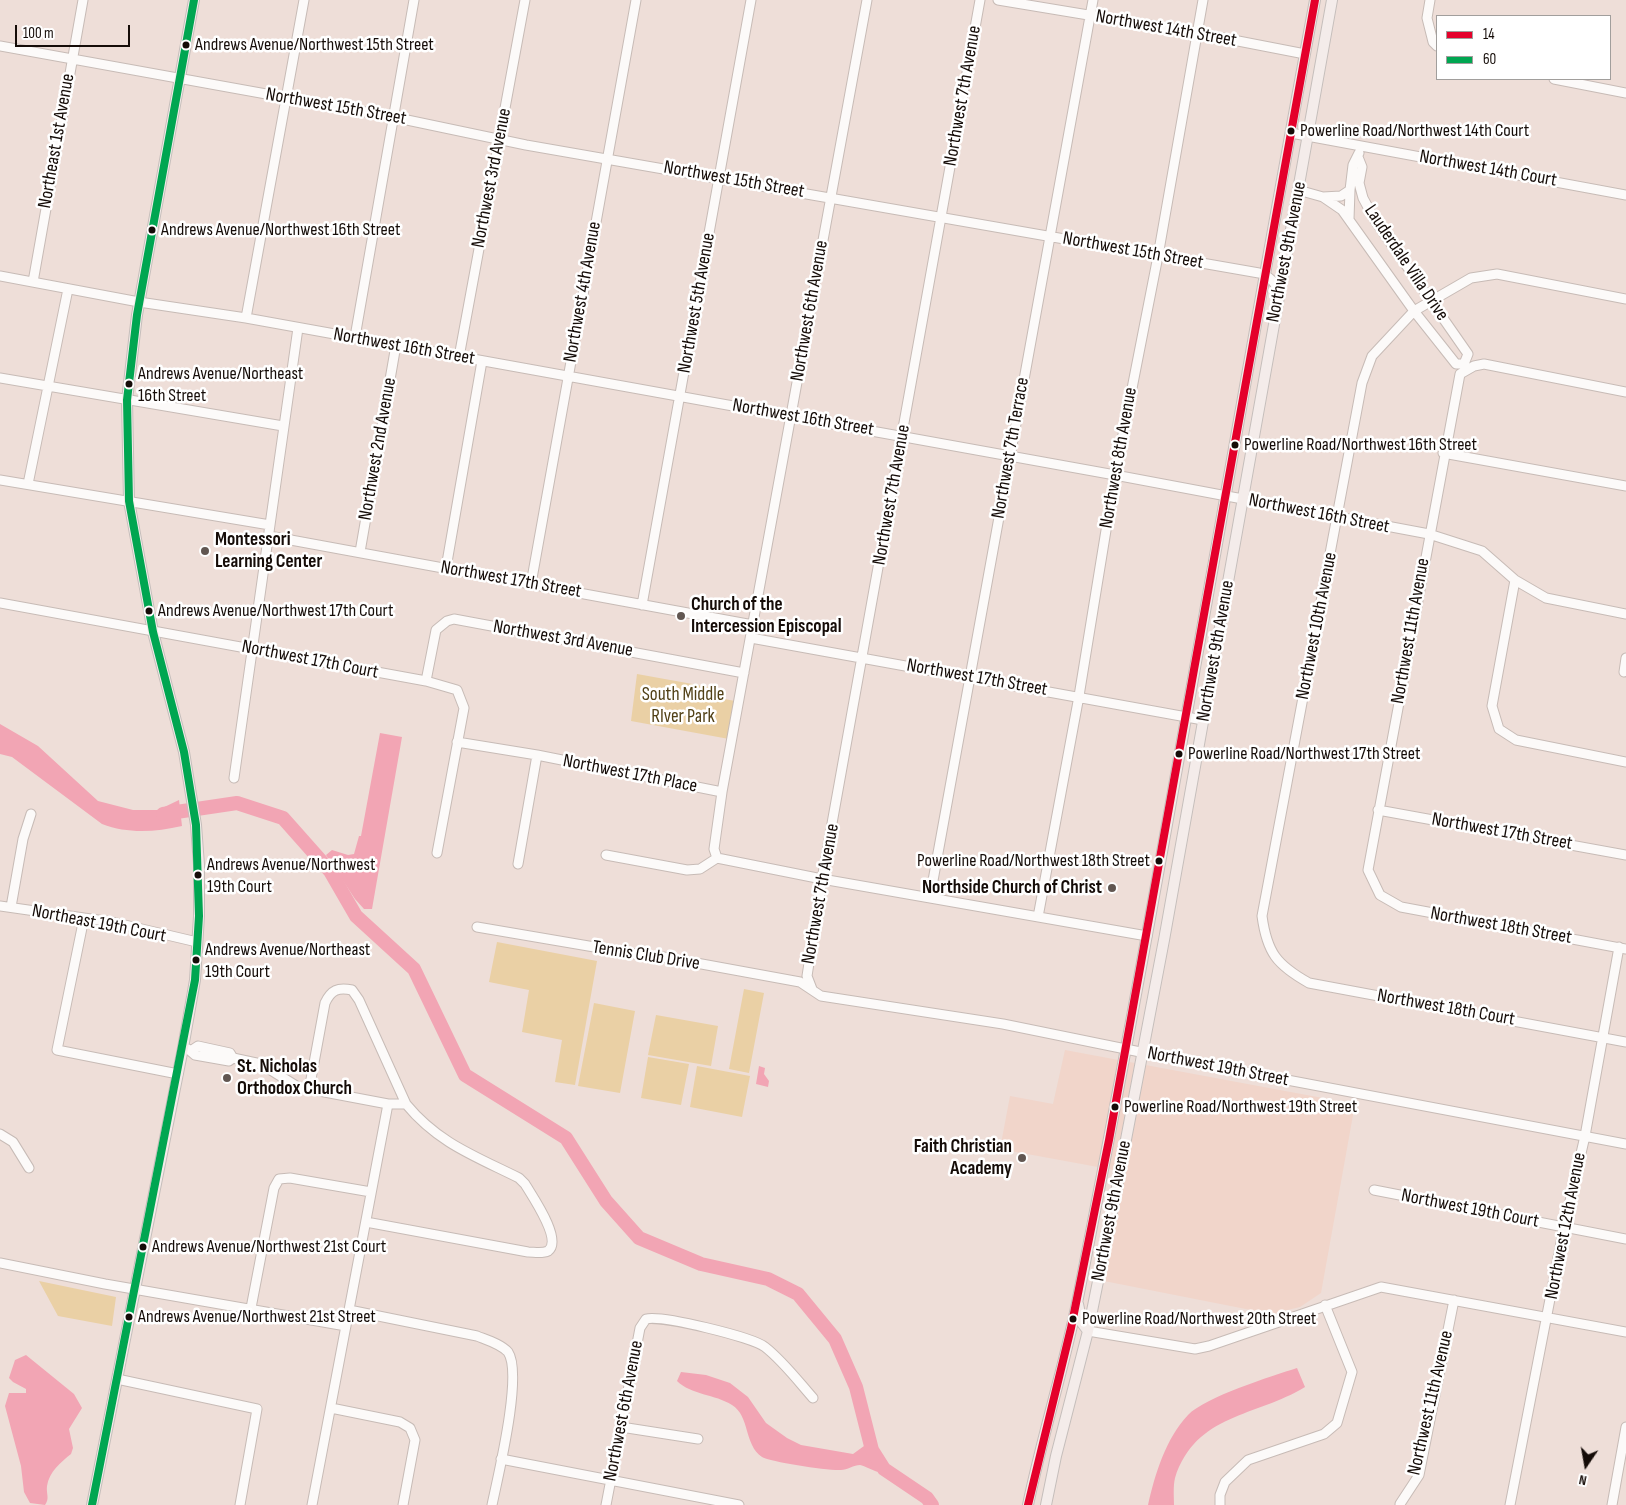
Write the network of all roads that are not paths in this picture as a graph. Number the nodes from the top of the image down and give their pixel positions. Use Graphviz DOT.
graph roads {
  1 [pos="83,0"];
  2 [pos="194,0"];
  3 [pos="304,0"];
  4 [pos="414,0"];
  5 [pos="525,0"];
  6 [pos="636,0"];
  7 [pos="751,0"];
  8 [pos="867,0"];
  9 [pos="980,0"];
  10 [pos="998,0"];
  11 [pos="1093,0"];
  12 [pos="1203,0"];
  13 [pos="1315,0"];
  14 [pos="1332,0"];
  15 [pos="1430,0"];
  16 [pos="1090,16"];
  17 [pos="1197,33"];
  18 [pos="1435,44"];
  19 [pos="0,46"];
  20 [pos="1305,54"];
  21 [pos="72,59"];
  22 [pos="180,78"];
  23 [pos="1559,80"];
  24 [pos="1626,93"];
  25 [pos="287,99"];
  26 [pos="393,118"];
  27 [pos="1291,133"];
  28 [pos="1308,136"];
  29 [pos="500,138"];
  30 [pos="1361,146"];
  31 [pos="1358,157"];
  32 [pos="607,158"];
  33 [pos="720,178"];
  34 [pos="1298,190"];
  35 [pos="1350,190"];
  36 [pos="1626,194"];
  37 [pos="831,196"];
  38 [pos="1323,197"];
  39 [pos="941,218"];
  40 [pos="1349,219"];
  41 [pos="1050,236"];
  42 [pos="1158,256"];
  43 [pos="1266,275"];
  44 [pos="0,276"];
  45 [pos="33,282"];
  46 [pos="68,289"];
  47 [pos="1279,293"];
  48 [pos="1626,299"];
  49 [pos="139,302"];
  50 [pos="1430,302"];
  51 [pos="1414,311"];
  52 [pos="246,318"];
  53 [pos="298,328"];
  54 [pos="355,338"];
  55 [pos="396,345"];
  56 [pos="459,357"];
  57 [pos="482,361"];
  58 [pos="1466,367"];
  59 [pos="568,377"];
  60 [pos="0,378"];
  61 [pos="48,386"];
  62 [pos="1626,392"];
  63 [pos="680,396"];
  64 [pos="127,400"];
  65 [pos="790,417"];
  66 [pos="283,426"];
  67 [pos="903,436"];
  68 [pos="1443,453"];
  69 [pos="1009,455"];
  70 [pos="1115,474"];
  71 [pos="0,480"];
  72 [pos="28,484"];
  73 [pos="1626,486"];
  74 [pos="1227,496"];
  75 [pos="1243,499"];
  76 [pos="128,501"];
  77 [pos="1337,517"];
  78 [pos="270,525"];
  79 [pos="1429,534"];
  80 [pos="269,536"];
  81 [pos="360,552"];
  82 [pos="446,568"];
  83 [pos="1515,580"];
  84 [pos="531,584"];
  85 [pos="0,603"];
  86 [pos="642,605"];
  87 [pos="1626,614"];
  88 [pos="753,625"];
  89 [pos="153,632"];
  90 [pos="751,638"];
  91 [pos="252,649"];
  92 [pos="862,658"];
  93 [pos="1626,658"];
  94 [pos="1624,672"];
  95 [pos="744,673"];
  96 [pos="971,676"];
  97 [pos="426,681"];
  98 [pos="1079,696"];
  99 [pos="1186,716"];
  100 [pos="1203,720"];
  101 [pos="457,742"];
  102 [pos="537,755"];
  103 [pos="1626,762"];
  104 [pos="234,778"];
  105 [pos="722,792"];
  106 [pos="1378,810"];
  107 [pos="31,814"];
  108 [pos="437,853"];
  109 [pos="606,855"];
  110 [pos="1626,855"];
  111 [pos="717,858"];
  112 [pos="518,864"];
  113 [pos="822,879"];
  114 [pos="1380,895"];
  115 [pos="930,897"];
  116 [pos="0,906"];
  117 [pos="11,907"];
  118 [pos="1038,917"];
  119 [pos="84,918"];
  120 [pos="477,927"];
  121 [pos="1147,936"];
  122 [pos="197,942"];
  123 [pos="1622,948"];
  124 [pos="1274,957"];
  125 [pos="812,989"];
  126 [pos="1602,1037"];
  127 [pos="1626,1042"];
  128 [pos="188,1049"];
  129 [pos="1126,1050"];
  130 [pos="1142,1053"];
  131 [pos="178,1074"];
  132 [pos="309,1090"];
  133 [pos="388,1104"];
  134 [pos="406,1104"];
  135 [pos="0,1134"];
  136 [pos="1585,1136"];
  137 [pos="1626,1144"];
  138 [pos="29,1168"];
  139 [pos="1374,1190"];
  140 [pos="371,1192"];
  141 [pos="366,1222"];
  142 [pos="1564,1227"];
  143 [pos="1626,1239"];
  144 [pos="0,1263"];
  145 [pos="135,1289"];
  146 [pos="1454,1300"];
  147 [pos="1077,1301"];
  148 [pos="1325,1305"];
  149 [pos="251,1308"];
  150 [pos="349,1310"];
  151 [pos="1548,1317"];
  152 [pos="346,1326"];
  153 [pos="1072,1327"];
  154 [pos="1088,1331"];
  155 [pos="1626,1332"];
  156 [pos="1082,1357"];
  157 [pos="117,1379"];
  158 [pos="813,1398"];
  159 [pos="331,1408"];
  160 [pos="1626,1426"];
  161 [pos="621,1427"];
  162 [pos="698,1439"];
  163 [pos="501,1460"];
  164 [pos="610,1481"];
  165 [pos="92,1505"];
  166 [pos="240,1505"];
  167 [pos="312,1505"];
  168 [pos="403,1505"];
  169 [pos="492,1505"];
  170 [pos="606,1505"];
  171 [pos="739,1505"];
  172 [pos="1028,1505"];
  173 [pos="1046,1505"];
  174 [pos="1220,1505"];
  175 [pos="1400,1505"];
  176 [pos="1510,1505"];
  177 [pos="1612,1505"];
  1 -- 21 [label="street, Northeast 1st Avenue"];
  2 -- 22 [label="main road"];
  3 -- 25 [label="street"];
  4 -- 26 [label="street"];
  5 -- 29 [label="street, Northwest 3rd Avenue"];
  6 -- 32 [label="street, Northwest 4th Avenue"];
  7 -- 33 [label="street, Northwest 5th Avenue"];
  8 -- 37 [label="street, Northwest 6th Avenue"];
  9 -- 39 [label="street, Northwest 7th Avenue"];
  10 -- 16 [label="street, Northwest 14th Street"];
  11 -- 16 [label="street, Northwest 7th Terrace"];
  12 -- 17 [label="street, Northwest 8th Avenue"];
  13 -- 20 [label="main road, Northwest 9th Avenue"];
  14 -- 28 [label="main road, Northwest 9th Avenue"];
  15 -- 18 [label="street"];
  16 -- 17 [label="street, Northwest 14th Street"];
  16 -- 41 [label="street, Northwest 7th Terrace"];
  17 -- 20 [label="street, Northwest 14th Street"];
  17 -- 42 [label="street, Northwest 8th Avenue"];
  19 -- 21 [label="street, Northwest 15th Street"];
  20 -- 27 [label="main road, Northwest 9th Avenue"];
  21 -- 22 [label="street, Northwest 15th Street"];
  21 -- 45 [label="street, Northeast 1st Avenue"];
  22 -- 25 [label="street, Northwest 15th Street"];
  22 -- 49 [label="main road"];
  23 -- 24 [label="street"];
  25 -- 26 [label="street, Northwest 15th Street"];
  25 -- 52 [label="street"];
  26 -- 29 [label="street, Northwest 15th Street"];
  26 -- 54 [label="street"];
  27 -- 28 [label="street, Northwest 14th Court"];
  27 -- 43 [label="main road, Northwest 9th Avenue"];
  28 -- 30 [label="street, Northwest 14th Court"];
  28 -- 34 [label="main road, Northwest 9th Avenue"];
  29 -- 32 [label="street, Northwest 15th Street"];
  29 -- 56 [label="street, Northwest 3rd Avenue"];
  30 -- 31 [label="street, Lauderdale Villa Drive"];
  30 -- 36 [label="street, Northwest 14th Court"];
  31 -- 35 [label="street, Lauderdale Villa Drive"];
  31 -- 50 [label="street, Lauderdale Villa Drive"];
  32 -- 33 [label="street, Northwest 15th Street"];
  32 -- 59 [label="street, Northwest 4th Avenue"];
  33 -- 37 [label="street, Northwest 15th Street"];
  33 -- 63 [label="street, Northwest 5th Avenue"];
  34 -- 38 [label="street, Lauderdale Villa Drive"];
  34 -- 47 [label="main road, Northwest 9th Avenue"];
  35 -- 38 [label="street, Lauderdale Villa Drive"];
  35 -- 40 [label="street, Lauderdale Villa Drive"];
  37 -- 39 [label="street, Northwest 15th Street"];
  37 -- 65 [label="street, Northwest 6th Avenue"];
  38 -- 40 [label="street, Lauderdale Villa Drive"];
  39 -- 41 [label="street, Northwest 15th Street"];
  39 -- 67 [label="street, Northwest 7th Avenue"];
  40 -- 51 [label="street, Lauderdale Villa Drive"];
  41 -- 42 [label="street, Northwest 15th Street"];
  41 -- 69 [label="street, Northwest 7th Terrace"];
  42 -- 43 [label="street, Northwest 15th Street"];
  42 -- 70 [label="street, Northwest 8th Avenue"];
  43 -- 47 [label="street"];
  43 -- 74 [label="main road, Northwest 9th Avenue"];
  44 -- 45 [label="street, Northwest 16th Street"];
  45 -- 46 [label="street, Northwest 16th Street"];
  46 -- 49 [label="street, Northwest 16th Street"];
  46 -- 61 [label="street"];
  47 -- 75 [label="main road, Northwest 9th Avenue"];
  48 -- 50 [label="street"];
  49 -- 52 [label="street, Northwest 16th Street"];
  49 -- 64 [label="main road"];
  50 -- 51 [label="street"];
  50 -- 58 [label="street, Lauderdale Villa Drive"];
  51 -- 58 [label="street, Lauderdale Villa Drive"];
  51 -- 77 [label="street, Northwest 10th Avenue"];
  52 -- 53 [label="street, Northwest 16th Street"];
  53 -- 54 [label="street, Northwest 16th Street"];
  53 -- 66 [label="street"];
  54 -- 55 [label="street, Northwest 16th Street"];
  55 -- 56 [label="street, Northwest 16th Street"];
  55 -- 81 [label="street, Northwest 2nd Avenue"];
  56 -- 57 [label="street, Northwest 16th Street"];
  57 -- 59 [label="street, Northwest 16th Street"];
  57 -- 82 [label="street"];
  58 -- 62 [label="street"];
  58 -- 68 [label="street, Northwest 11th Avenue"];
  59 -- 63 [label="street, Northwest 16th Street"];
  59 -- 84 [label="street, Northwest 4th Avenue"];
  60 -- 61 [label="street"];
  61 -- 64 [label="street"];
  61 -- 72 [label="street"];
  63 -- 65 [label="street, Northwest 16th Street"];
  63 -- 86 [label="street, Northwest 5th Avenue"];
  64 -- 66 [label="street"];
  64 -- 76 [label="main road"];
  65 -- 67 [label="street, Northwest 16th Street"];
  65 -- 88 [label="street, Northwest 6th Avenue"];
  66 -- 78 [label="street"];
  67 -- 69 [label="street, Northwest 16th Street"];
  67 -- 92 [label="street, Northwest 7th Avenue"];
  68 -- 73 [label="street"];
  68 -- 79 [label="street, Northwest 11th Avenue"];
  69 -- 70 [label="street, Northwest 16th Street"];
  69 -- 96 [label="street, Northwest 7th Terrace"];
  70 -- 74 [label="street, Northwest 16th Street"];
  70 -- 98 [label="street, Northwest 8th Avenue"];
  71 -- 72 [label="street"];
  72 -- 76 [label="street"];
  74 -- 75 [label="street, Northwest 16th Street"];
  74 -- 99 [label="main road, Northwest 9th Avenue"];
  75 -- 77 [label="street, Northwest 16th Street"];
  75 -- 100 [label="main road, Northwest 9th Avenue"];
  76 -- 78 [label="street"];
  76 -- 89 [label="main road"];
  77 -- 79 [label="street, Northwest 16th Street"];
  77 -- 124 [label="street, Northwest 10th Avenue"];
  78 -- 80 [label="street"];
  79 -- 83 [label="street, Northwest 16th Street"];
  79 -- 106 [label="street, Northwest 11th Avenue"];
  80 -- 81 [label="street, Northwest 17th Street"];
  80 -- 91 [label="street"];
  81 -- 82 [label="street, Northwest 17th Street"];
  82 -- 84 [label="street, Northwest 17th Street"];
  83 -- 87 [label="street, Northwest 16th Street"];
  83 -- 103 [label="street"];
  84 -- 86 [label="street, Northwest 17th Street"];
  85 -- 89 [label="street, Northwest 17th Court"];
  86 -- 88 [label="street, Northwest 17th Street"];
  88 -- 90 [label="street, Northwest 6th Avenue"];
  89 -- 91 [label="street, Northwest 17th Court"];
  89 -- 122 [label="main road"];
  90 -- 92 [label="street, Northwest 17th Street"];
  90 -- 95 [label="street, Northwest 6th Avenue"];
  91 -- 97 [label="street, Northwest 17th Court"];
  91 -- 104 [label="street"];
  92 -- 96 [label="street, Northwest 17th Street"];
  92 -- 113 [label="street, Northwest 7th Avenue"];
  93 -- 94 [label="street"];
  95 -- 97 [label="street, Northwest 3rd Avenue"];
  95 -- 105 [label="street, Northwest 6th Avenue"];
  96 -- 98 [label="street, Northwest 17th Street"];
  96 -- 115 [label="street, Northwest 7th Terrace"];
  97 -- 101 [label="street, Northwest 17th Court"];
  98 -- 99 [label="street, Northwest 17th Street"];
  98 -- 118 [label="street, Northwest 8th Avenue"];
  99 -- 100 [label="street, Northwest 17th Street"];
  99 -- 121 [label="main road, Northwest 9th Avenue"];
  100 -- 130 [label="main road, Northwest 9th Avenue"];
  101 -- 102 [label="street, Northwest 17th Place"];
  101 -- 108 [label="street"];
  102 -- 105 [label="street, Northwest 17th Place"];
  102 -- 112 [label="street, Northwest 17th Place"];
  105 -- 111 [label="street, Northwest 6th Avenue"];
  106 -- 110 [label="street, Northwest 17th Street"];
  106 -- 114 [label="street, Northwest 11th Avenue"];
  107 -- 117 [label="street"];
  109 -- 111 [label="street"];
  111 -- 113 [label="street"];
  113 -- 115 [label="street"];
  113 -- 125 [label="street, Northwest 7th Avenue"];
  114 -- 123 [label="street, Northwest 18th Street"];
  115 -- 118 [label="street"];
  116 -- 117 [label="street, Northeast 19th Court"];
  117 -- 119 [label="street, Northeast 19th Court"];
  118 -- 121 [label="street"];
  119 -- 122 [label="street, Northeast 19th Court"];
  119 -- 131 [label="street"];
  120 -- 125 [label="street, Tennis Club Drive"];
  121 -- 129 [label="main road, Northwest 9th Avenue"];
  122 -- 128 [label="main road"];
  123 -- 126 [label="street, Northwest 12th Avenue"];
  124 -- 126 [label="street, Northwest 18th Court"];
  125 -- 129 [label="street, Northwest 19th Street"];
  126 -- 127 [label="street, Northwest 18th Court"];
  126 -- 136 [label="street, Northwest 12th Avenue"];
  128 -- 131 [label="main road"];
  128 -- 132 [label="street"];
  129 -- 130 [label="street, Northwest 19th Street"];
  129 -- 147 [label="main road, Northwest 9th Avenue"];
  130 -- 136 [label="street, Northwest 19th Street"];
  130 -- 154 [label="main road, Northwest 9th Avenue"];
  131 -- 145 [label="main road"];
  132 -- 133 [label="street"];
  132 -- 134 [label="street"];
  133 -- 134 [label="street"];
  133 -- 140 [label="street"];
  134 -- 141 [label="street"];
  135 -- 138 [label="street"];
  136 -- 137 [label="street, Northwest 19th Street"];
  136 -- 142 [label="street, Northwest 12th Avenue"];
  139 -- 142 [label="street, Northwest 19th Court"];
  140 -- 141 [label="street"];
  140 -- 149 [label="street"];
  141 -- 150 [label="street"];
  142 -- 143 [label="street, Northwest 19th Court"];
  142 -- 151 [label="street, Northwest 12th Avenue"];
  144 -- 145 [label="street"];
  145 -- 149 [label="street"];
  145 -- 157 [label="main road"];
  146 -- 148 [label="street"];
  146 -- 151 [label="street"];
  146 -- 175 [label="street, Northwest 11th Avenue"];
  147 -- 153 [label="main road, Northwest 9th Avenue"];
  147 -- 154 [label="main road"];
  148 -- 154 [label="street"];
  148 -- 174 [label="street"];
  149 -- 152 [label="street"];
  150 -- 152 [label="street"];
  150 -- 163 [label="street"];
  151 -- 155 [label="street"];
  151 -- 176 [label="street, Northwest 12th Avenue"];
  152 -- 159 [label="street"];
  153 -- 156 [label="main road"];
  153 -- 172 [label="main road, Northwest 9th Avenue"];
  154 -- 156 [label="main road, Northwest 9th Avenue"];
  156 -- 173 [label="main road, Northwest 9th Avenue"];
  157 -- 165 [label="main road"];
  157 -- 166 [label="street"];
  158 -- 161 [label="street, Northwest 6th Avenue"];
  159 -- 167 [label="street"];
  159 -- 168 [label="street"];
  160 -- 177 [label="street"];
  161 -- 162 [label="street"];
  161 -- 164 [label="street, Northwest 6th Avenue"];
  163 -- 164 [label="street"];
  163 -- 169 [label="street"];
  164 -- 170 [label="street, Northwest 6th Avenue"];
  164 -- 171 [label="street"];
}
